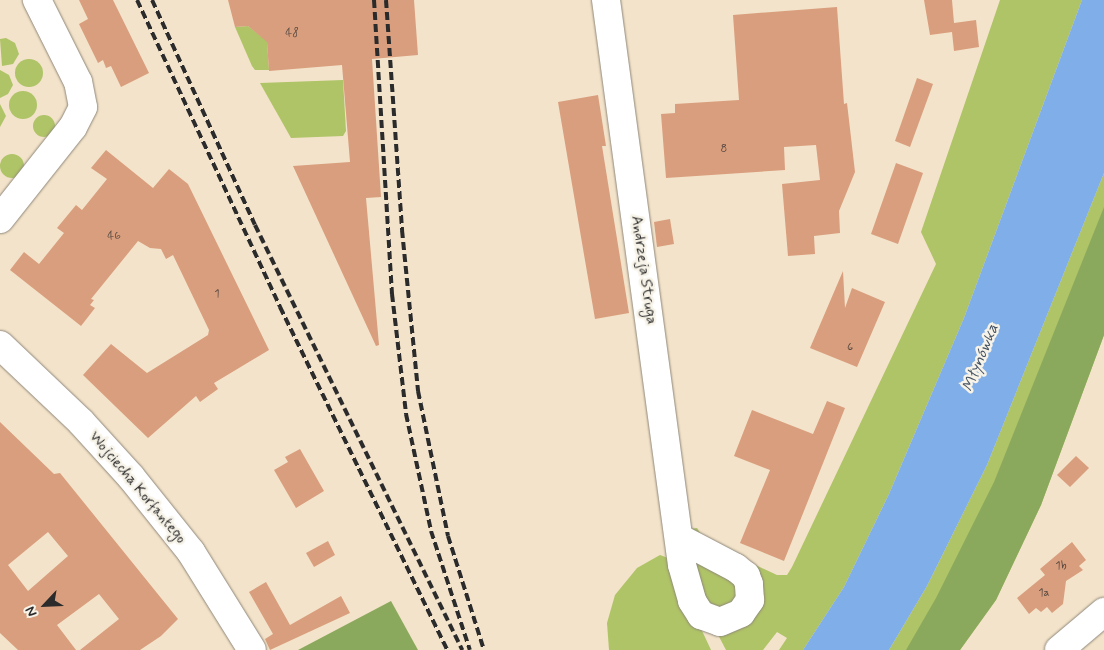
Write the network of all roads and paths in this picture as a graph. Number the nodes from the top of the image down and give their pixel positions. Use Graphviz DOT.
graph roads {
  1 [pos="37,0"];
  2 [pos="606,0"];
  3 [pos="0,219"];
  4 [pos="0,344"];
  5 [pos="681,540"];
  6 [pos="1104,612"];
  7 [pos="252,650"];
  8 [pos="1059,650"];
  1 -- 3 [label="street"];
  2 -- 5 [label="street, Andrzeja Struga"];
  4 -- 7 [label="street, Wojciecha Korfantego"];
  6 -- 8 [label="street"];
}
